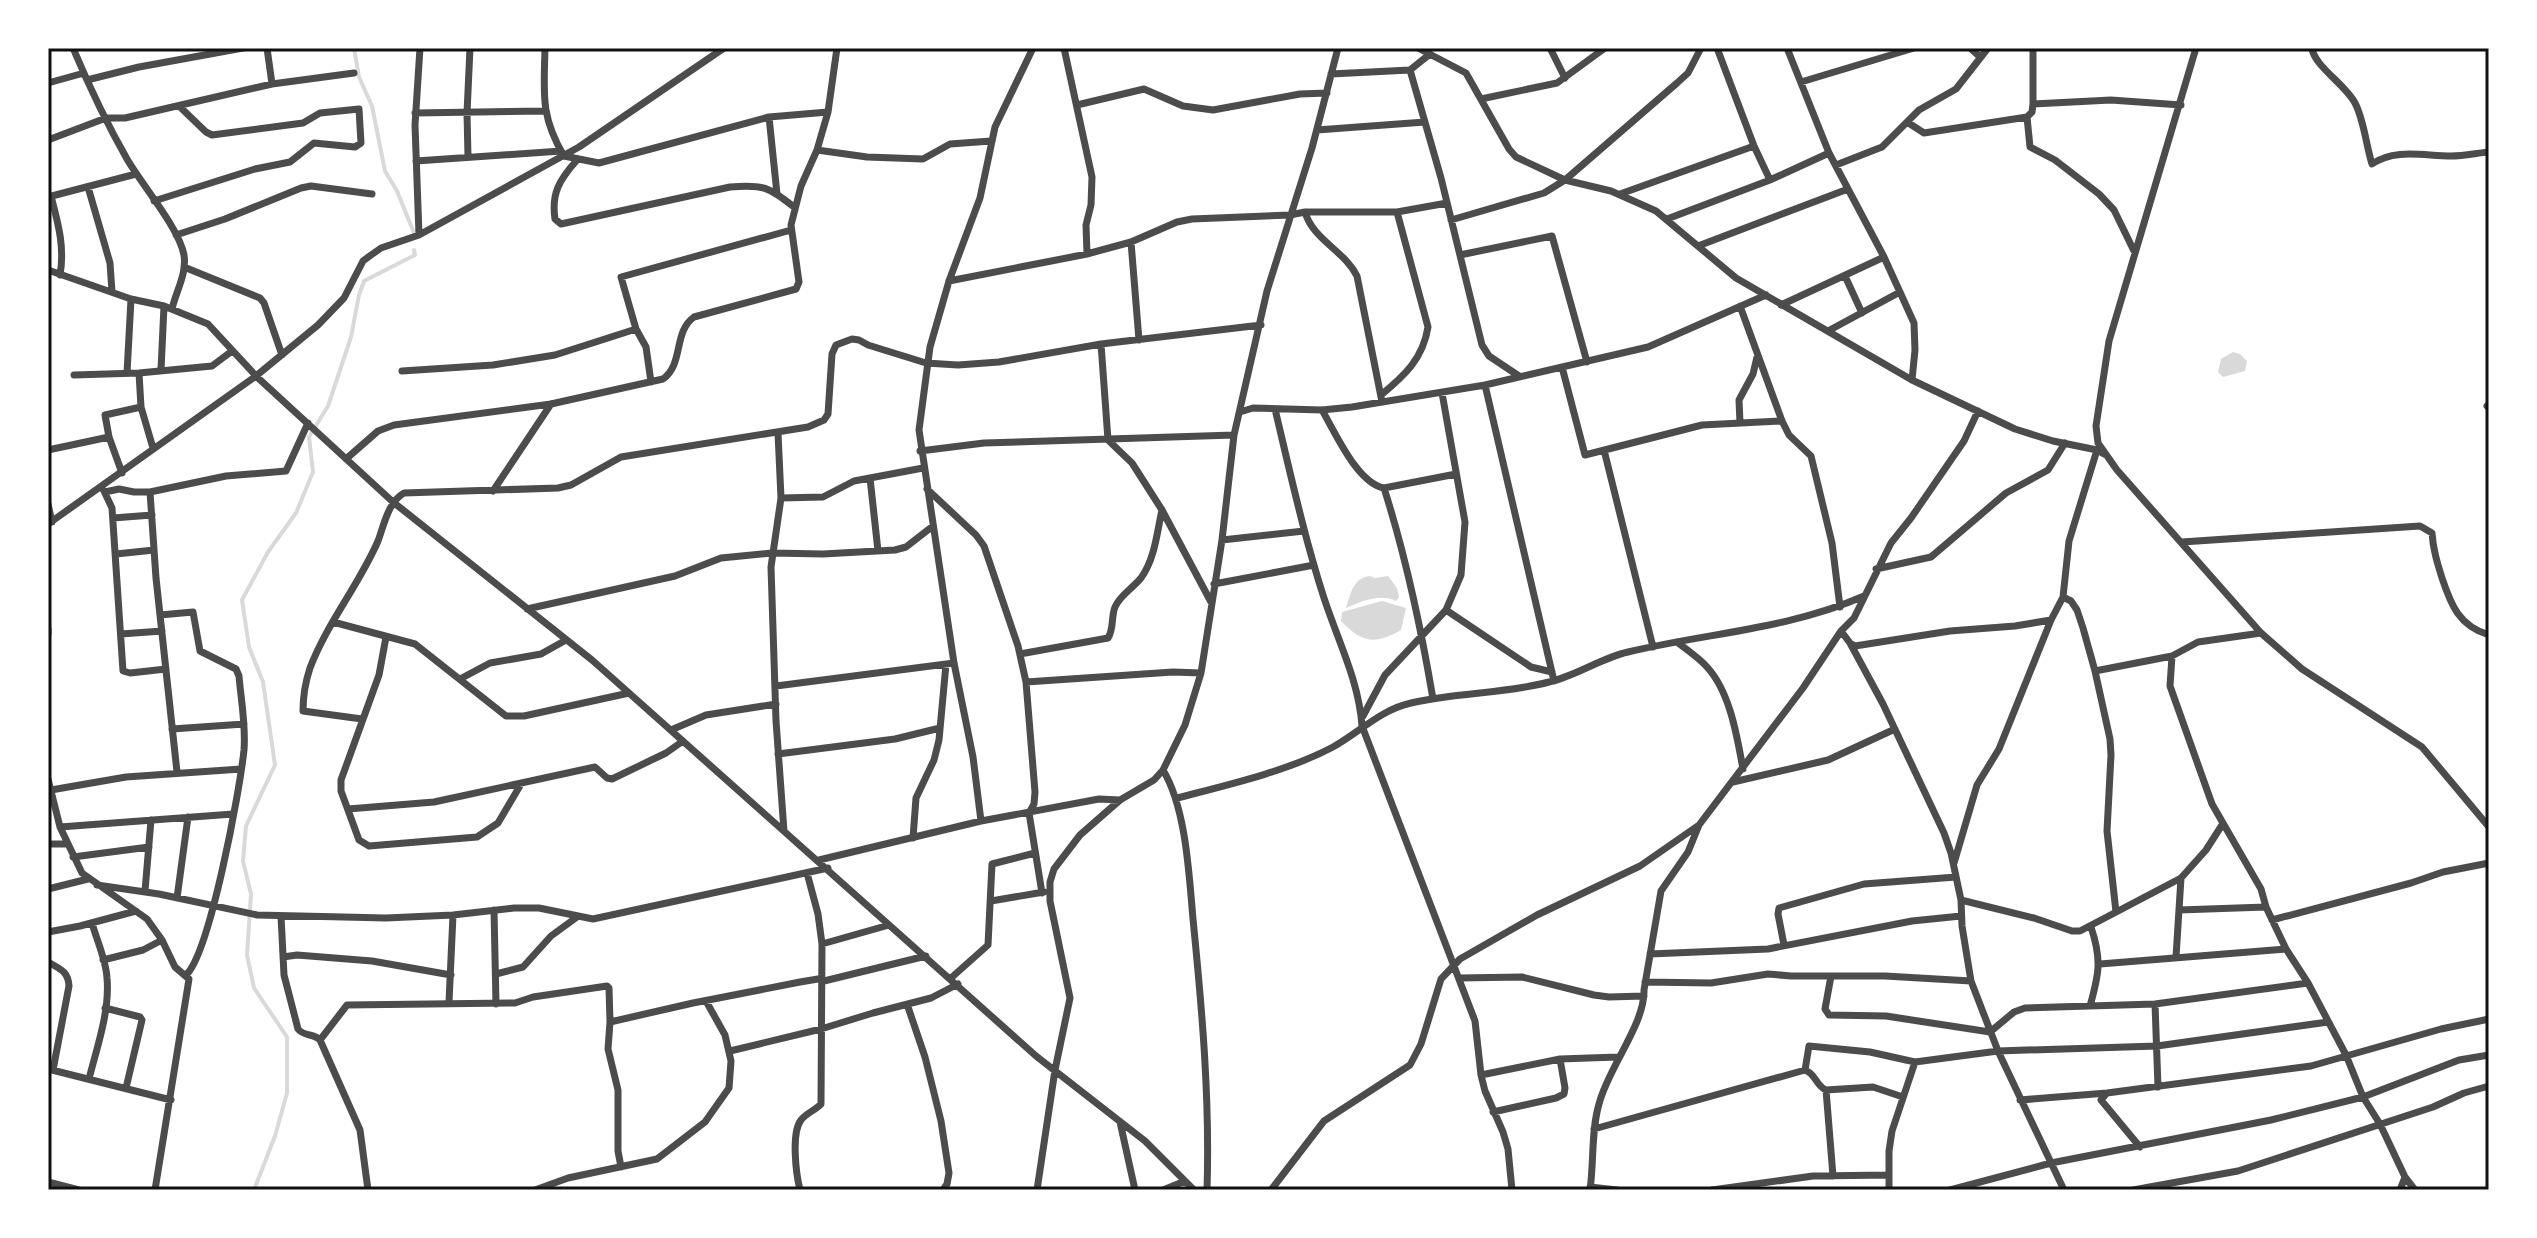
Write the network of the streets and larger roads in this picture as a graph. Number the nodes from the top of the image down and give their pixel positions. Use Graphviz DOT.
graph roads {
  1 [pos="73,48"];
  2 [pos="243,48"];
  3 [pos="267,48"];
  4 [pos="420,48"];
  5 [pos="470,48"];
  6 [pos="545,48"];
  7 [pos="724,48"];
  8 [pos="837,48"];
  9 [pos="1033,48"];
  10 [pos="1064,48"];
  11 [pos="1338,48"];
  12 [pos="1418,48"];
  13 [pos="1550,48"];
  14 [pos="1605,48"];
  15 [pos="1701,48"];
  16 [pos="1717,48"];
  17 [pos="1787,48"];
  18 [pos="1914,48"];
  19 [pos="1970,48"];
  20 [pos="1988,48"];
  21 [pos="2033,48"];
  22 [pos="2196,48"];
  23 [pos="2312,48"];
  24 [pos="1430,54"];
  25 [pos="1980,57"];
  26 [pos="1410,70"];
  27 [pos="354,73"];
  28 [pos="1331,74"];
  29 [pos="85,76"];
  30 [pos="1565,78"];
  31 [pos="1801,82"];
  32 [pos="48,83"];
  33 [pos="272,84"];
  34 [pos="1327,93"];
  35 [pos="1481,99"];
  36 [pos="2033,104"];
  37 [pos="1077,105"];
  38 [pos="2181,105"];
  39 [pos="179,106"];
  40 [pos="545,111"];
  41 [pos="828,112"];
  42 [pos="415,113"];
  43 [pos="467,113"];
  44 [pos="769,117"];
  45 [pos="2027,117"];
  46 [pos="106,118"];
  47 [pos="1425,122"];
  48 [pos="1907,122"];
  49 [pos="1317,130"];
  50 [pos="48,140"];
  51 [pos="991,141"];
  52 [pos="1754,146"];
  53 [pos="817,150"];
  54 [pos="2489,152"];
  55 [pos="1829,153"];
  56 [pos="562,154"];
  57 [pos="468,157"];
  58 [pos="577,160"];
  59 [pos="416,161"];
  60 [pos="1836,165"];
  61 [pos="136,174"];
  62 [pos="1565,180"];
  63 [pos="1770,180"];
  64 [pos="88,187"];
  65 [pos="1848,189"];
  66 [pos="372,194"];
  67 [pos="777,194"];
  68 [pos="1620,194"];
  69 [pos="50,196"];
  70 [pos="154,201"];
  71 [pos="1447,203"];
  72 [pos="794,207"];
  73 [pos="1305,212"];
  74 [pos="1397,212"];
  75 [pos="1290,215"];
  76 [pos="1667,219"];
  77 [pos="1451,220"];
  78 [pos="791,230"];
  79 [pos="176,235"];
  80 [pos="419,235"];
  81 [pos="1131,242"];
  82 [pos="1698,246"];
  83 [pos="2134,251"];
  84 [pos="1087,254"];
  85 [pos="1460,255"];
  86 [pos="1884,257"];
  87 [pos="184,267"];
  88 [pos="48,270"];
  89 [pos="60,275"];
  90 [pos="1845,276"];
  91 [pos="949,281"];
  92 [pos="112,292"];
  93 [pos="1900,292"];
  94 [pos="1766,295"];
  95 [pos="131,299"];
  96 [pos="1781,305"];
  97 [pos="1740,306"];
  98 [pos="168,308"];
  99 [pos="1862,313"];
  100 [pos="1261,325"];
  101 [pos="636,329"];
  102 [pos="1828,331"];
  103 [pos="1139,340"];
  104 [pos="1101,344"];
  105 [pos="232,351"];
  106 [pos="282,355"];
  107 [pos="1758,355"];
  108 [pos="1587,362"];
  109 [pos="926,363"];
  110 [pos="1562,367"];
  111 [pos="161,370"];
  112 [pos="402,371"];
  113 [pos="127,373"];
  114 [pos="139,373"];
  115 [pos="74,375"];
  116 [pos="256,376"];
  117 [pos="1519,376"];
  118 [pos="1912,380"];
  119 [pos="651,382"];
  120 [pos="1485,385"];
  121 [pos="1442,393"];
  122 [pos="1381,399"];
  123 [pos="551,404"];
  124 [pos="141,407"];
  125 [pos="1275,409"];
  126 [pos="1322,410"];
  127 [pos="1978,411"];
  128 [pos="1240,412"];
  129 [pos="1782,421"];
  130 [pos="308,423"];
  131 [pos="1740,423"];
  132 [pos="778,433"];
  133 [pos="1234,435"];
  134 [pos="109,437"];
  135 [pos="1108,440"];
  136 [pos="2065,443"];
  137 [pos="153,448"];
  138 [pos="48,450"];
  139 [pos="1604,450"];
  140 [pos="2097,450"];
  141 [pos="920,451"];
  142 [pos="2106,455"];
  143 [pos="346,459"];
  144 [pos="923,468"];
  145 [pos="122,473"];
  146 [pos="1456,474"];
  147 [pos="870,478"];
  148 [pos="1384,488"];
  149 [pos="927,489"];
  150 [pos="104,490"];
  151 [pos="493,491"];
  152 [pos="150,492"];
  153 [pos="781,498"];
  154 [pos="393,502"];
  155 [pos="48,504"];
  156 [pos="1162,510"];
  157 [pos="152,515"];
  158 [pos="113,518"];
  159 [pos="50,523"];
  160 [pos="933,526"];
  161 [pos="1304,531"];
  162 [pos="1222,540"];
  163 [pos="2182,542"];
  164 [pos="154,550"];
  165 [pos="878,551"];
  166 [pos="772,553"];
  167 [pos="116,554"];
  168 [pos="1314,565"];
  169 [pos="1876,569"];
  170 [pos="1214,584"];
  171 [pos="1864,596"];
  172 [pos="2063,597"];
  173 [pos="1211,603"];
  174 [pos="1840,607"];
  175 [pos="527,609"];
  176 [pos="1446,610"];
  177 [pos="160,615"];
  178 [pos="2051,620"];
  179 [pos="333,622"];
  180 [pos="162,631"];
  181 [pos="1841,631"];
  182 [pos="2261,633"];
  183 [pos="121,634"];
  184 [pos="1423,635"];
  185 [pos="2489,635"];
  186 [pos="386,637"];
  187 [pos="566,640"];
  188 [pos="1677,642"];
  189 [pos="1850,643"];
  190 [pos="1653,647"];
  191 [pos="1020,654"];
  192 [pos="2172,656"];
  193 [pos="950,664"];
  194 [pos="166,669"];
  195 [pos="2095,671"];
  196 [pos="1552,672"];
  197 [pos="1201,673"];
  198 [pos="460,679"];
  199 [pos="1554,681"];
  200 [pos="1026,682"];
  201 [pos="776,686"];
  202 [pos="629,693"];
  203 [pos="1433,699"];
  204 [pos="776,704"];
  205 [pos="362,719"];
  206 [pos="1362,722"];
  207 [pos="244,724"];
  208 [pos="940,728"];
  209 [pos="172,729"];
  210 [pos="1895,729"];
  211 [pos="671,730"];
  212 [pos="683,741"];
  213 [pos="778,754"];
  214 [pos="241,769"];
  215 [pos="1743,769"];
  216 [pos="1163,770"];
  217 [pos="177,772"];
  218 [pos="48,779"];
  219 [pos="1733,782"];
  220 [pos="521,784"];
  221 [pos="51,790"];
  222 [pos="1177,798"];
  223 [pos="1120,800"];
  224 [pos="51,802"];
  225 [pos="348,809"];
  226 [pos="1029,813"];
  227 [pos="233,814"];
  228 [pos="188,817"];
  229 [pos="151,820"];
  230 [pos="981,821"];
  231 [pos="1699,825"];
  232 [pos="2222,825"];
  233 [pos="60,827"];
  234 [pos="2489,827"];
  235 [pos="784,831"];
  236 [pos="913,838"];
  237 [pos="48,844"];
  238 [pos="67,844"];
  239 [pos="149,847"];
  240 [pos="1035,853"];
  241 [pos="73,857"];
  242 [pos="819,860"];
  243 [pos="2489,863"];
  244 [pos="1954,866"];
  245 [pos="828,868"];
  246 [pos="807,873"];
  247 [pos="1956,877"];
  248 [pos="2181,878"];
  249 [pos="88,879"];
  250 [pos="97,885"];
  251 [pos="48,889"];
  252 [pos="145,891"];
  253 [pos="1046,892"];
  254 [pos="177,898"];
  255 [pos="1961,900"];
  256 [pos="991,901"];
  257 [pos="213,906"];
  258 [pos="2266,907"];
  259 [pos="494,910"];
  260 [pos="2179,910"];
  261 [pos="136,911"];
  262 [pos="2116,912"];
  263 [pos="453,915"];
  264 [pos="281,916"];
  265 [pos="1961,916"];
  266 [pos="577,917"];
  267 [pos="2272,920"];
  268 [pos="92,923"];
  269 [pos="889,925"];
  270 [pos="2091,927"];
  271 [pos="48,932"];
  272 [pos="162,940"];
  273 [pos="822,944"];
  274 [pos="1784,945"];
  275 [pos="2286,949"];
  276 [pos="1650,954"];
  277 [pos="926,956"];
  278 [pos="283,957"];
  279 [pos="2176,957"];
  280 [pos="103,960"];
  281 [pos="48,962"];
  282 [pos="2100,964"];
  283 [pos="1453,965"];
  284 [pos="496,974"];
  285 [pos="186,975"];
  286 [pos="451,975"];
  287 [pos="1831,976"];
  288 [pos="1459,978"];
  289 [pos="824,981"];
  290 [pos="954,981"];
  291 [pos="1971,981"];
  292 [pos="1645,982"];
  293 [pos="2308,983"];
  294 [pos="1644,996"];
  295 [pos="706,1001"];
  296 [pos="449,1002"];
  297 [pos="496,1004"];
  298 [pos="907,1004"];
  299 [pos="2155,1004"];
  300 [pos="2090,1006"];
  301 [pos="105,1008"];
  302 [pos="2489,1019"];
  303 [pos="610,1022"];
  304 [pos="2328,1022"];
  305 [pos="821,1029"];
  306 [pos="1990,1032"];
  307 [pos="320,1040"];
  308 [pos="2157,1046"];
  309 [pos="730,1051"];
  310 [pos="1998,1051"];
  311 [pos="2346,1055"];
  312 [pos="2489,1055"];
  313 [pos="1618,1057"];
  314 [pos="1560,1059"];
  315 [pos="1915,1062"];
  316 [pos="51,1069"];
  317 [pos="1055,1070"];
  318 [pos="1805,1070"];
  319 [pos="1481,1075"];
  320 [pos="89,1079"];
  321 [pos="2489,1086"];
  322 [pos="2158,1087"];
  323 [pos="126,1088"];
  324 [pos="1826,1090"];
  325 [pos="2107,1093"];
  326 [pos="1903,1097"];
  327 [pos="2363,1097"];
  328 [pos="171,1100"];
  329 [pos="2020,1100"];
  330 [pos="1493,1112"];
  331 [pos="1120,1121"];
  332 [pos="2380,1124"];
  333 [pos="1594,1129"];
  334 [pos="2140,1147"];
  335 [pos="2051,1163"];
  336 [pos="621,1167"];
  337 [pos="1889,1175"];
  338 [pos="1833,1176"];
  339 [pos="2405,1177"];
  340 [pos="1185,1181"];
  341 [pos="48,1182"];
  342 [pos="1593,1189"];
  343 [pos="79,1190"];
  344 [pos="155,1190"];
  345 [pos="368,1190"];
  346 [pos="535,1190"];
  347 [pos="800,1190"];
  348 [pos="943,1190"];
  349 [pos="1037,1190"];
  350 [pos="1135,1190"];
  351 [pos="1163,1190"];
  352 [pos="1194,1190"];
  353 [pos="1207,1190"];
  354 [pos="1271,1190"];
  355 [pos="1512,1190"];
  356 [pos="1617,1190"];
  357 [pos="1712,1190"];
  358 [pos="1889,1190"];
  359 [pos="1950,1190"];
  360 [pos="2064,1190"];
  361 [pos="2133,1190"];
  362 [pos="2400,1190"];
  363 [pos="2415,1190"];
  1 -- 29 [label="street"];
  2 -- 29 [label="street"];
  3 -- 33 [label="street"];
  4 -- 42 [label="street"];
  5 -- 43 [label="street"];
  6 -- 40 [label="street"];
  7 -- 56 [label="street"];
  8 -- 41 [label="street"];
  9 -- 51 [label="street"];
  10 -- 37 [label="street"];
  11 -- 28 [label="street"];
  12 -- 24 [label="street"];
  13 -- 30 [label="street"];
  14 -- 30 [label="street"];
  15 -- 62 [label="street"];
  16 -- 52 [label="street"];
  17 -- 31 [label="street"];
  18 -- 31 [label="street"];
  19 -- 25 [label="street"];
  20 -- 25 [label="street"];
  21 -- 36 [label="street"];
  22 -- 38 [label="street"];
  23 -- 54 [label="street"];
  24 -- 26 [label="street"];
  24 -- 35 [label="street"];
  25 -- 48 [label="street"];
  26 -- 28 [label="street"];
  26 -- 47 [label="street"];
  27 -- 33 [label="street"];
  28 -- 34 [label="street"];
  29 -- 32 [label="street"];
  29 -- 46 [label="street"];
  30 -- 35 [label="street"];
  31 -- 55 [label="street"];
  33 -- 39 [label="street"];
  34 -- 37 [label="street"];
  34 -- 49 [label="street"];
  35 -- 62 [label="street"];
  36 -- 38 [label="street"];
  36 -- 45 [label="street"];
  37 -- 84 [label="street"];
  38 -- 83 [label="street"];
  39 -- 46 [label="street"];
  39 -- 70 [label="street"];
  40 -- 43 [label="street"];
  40 -- 56 [label="street"];
  41 -- 44 [label="street"];
  41 -- 53 [label="street"];
  42 -- 43 [label="street"];
  42 -- 59 [label="street"];
  43 -- 57 [label="street"];
  44 -- 58 [label="street"];
  44 -- 67 [label="street"];
  45 -- 48 [label="street"];
  45 -- 83 [label="street"];
  46 -- 50 [label="street"];
  46 -- 61 [label="street"];
  47 -- 49 [label="street"];
  47 -- 71 [label="street"];
  48 -- 60 [label="street"];
  49 -- 75 [label="street"];
  51 -- 53 [label="street"];
  51 -- 91 [label="street"];
  52 -- 63 [label="street"];
  52 -- 68 [label="street"];
  53 -- 72 [label="street"];
  55 -- 60 [label="street"];
  55 -- 63 [label="street"];
  56 -- 57 [label="street"];
  56 -- 58 [label="street"];
  56 -- 80 [label="street"];
  57 -- 59 [label="street"];
  58 -- 67 [label="street"];
  59 -- 80 [label="street"];
  60 -- 65 [label="street"];
  61 -- 64 [label="street"];
  61 -- 70 [label="street"];
  62 -- 68 [label="street"];
  62 -- 77 [label="street"];
  63 -- 76 [label="street"];
  64 -- 69 [label="street"];
  64 -- 92 [label="street"];
  65 -- 82 [label="street"];
  65 -- 86 [label="street"];
  66 -- 79 [label="street"];
  67 -- 72 [label="street"];
  68 -- 76 [label="street"];
  69 -- 89 [label="street"];
  70 -- 79 [label="street"];
  71 -- 74 [label="street"];
  71 -- 77 [label="street"];
  72 -- 78 [label="street"];
  73 -- 74 [label="street"];
  73 -- 75 [label="street"];
  73 -- 122 [label="street"];
  74 -- 122 [label="street"];
  75 -- 81 [label="street"];
  75 -- 100 [label="street"];
  76 -- 82 [label="street"];
  77 -- 85 [label="street"];
  78 -- 101 [label="street"];
  78 -- 119 [label="street"];
  79 -- 87 [label="street"];
  80 -- 106 [label="street"];
  81 -- 84 [label="street"];
  81 -- 103 [label="street"];
  82 -- 94 [label="street"];
  83 -- 142 [label="street"];
  84 -- 91 [label="street"];
  85 -- 108 [label="street"];
  85 -- 117 [label="street"];
  86 -- 90 [label="street"];
  86 -- 93 [label="street"];
  87 -- 98 [label="street"];
  87 -- 106 [label="street"];
  88 -- 89 [label="street"];
  89 -- 92 [label="street"];
  90 -- 96 [label="street"];
  90 -- 99 [label="street"];
  91 -- 109 [label="street"];
  92 -- 95 [label="street"];
  93 -- 99 [label="street"];
  93 -- 118 [label="street"];
  94 -- 96 [label="street"];
  94 -- 97 [label="street"];
  95 -- 98 [label="street"];
  95 -- 113 [label="street"];
  96 -- 102 [label="street"];
  97 -- 107 [label="street"];
  97 -- 108 [label="street"];
  98 -- 105 [label="street"];
  98 -- 111 [label="street"];
  99 -- 102 [label="street"];
  100 -- 103 [label="street"];
  100 -- 128 [label="street"];
  101 -- 112 [label="street"];
  101 -- 119 [label="street"];
  102 -- 118 [label="street"];
  103 -- 104 [label="street"];
  104 -- 109 [label="street"];
  104 -- 135 [label="street"];
  105 -- 111 [label="street"];
  105 -- 116 [label="street"];
  106 -- 116 [label="street"];
  107 -- 129 [label="street"];
  107 -- 131 [label="street"];
  108 -- 110 [label="street"];
  109 -- 132 [label="street"];
  109 -- 141 [label="street"];
  110 -- 117 [label="street"];
  110 -- 139 [label="street"];
  111 -- 114 [label="street"];
  113 -- 114 [label="street"];
  113 -- 115 [label="street"];
  114 -- 124 [label="street"];
  116 -- 130 [label="street"];
  116 -- 137 [label="street"];
  117 -- 120 [label="street"];
  118 -- 127 [label="street"];
  119 -- 123 [label="street"];
  120 -- 121 [label="street"];
  120 -- 196 [label="street"];
  121 -- 122 [label="street"];
  121 -- 146 [label="street"];
  122 -- 126 [label="street"];
  123 -- 143 [label="street"];
  123 -- 151 [label="street"];
  124 -- 134 [label="street"];
  124 -- 137 [label="street"];
  125 -- 126 [label="street"];
  125 -- 128 [label="street"];
  125 -- 161 [label="street"];
  126 -- 148 [label="street"];
  127 -- 136 [label="street"];
  127 -- 169 [label="street"];
  128 -- 133 [label="street"];
  129 -- 131 [label="street"];
  129 -- 174 [label="street"];
  130 -- 143 [label="street"];
  130 -- 152 [label="street"];
  131 -- 139 [label="street"];
  132 -- 151 [label="street"];
  132 -- 153 [label="street"];
  133 -- 135 [label="street"];
  133 -- 162 [label="street"];
  134 -- 138 [label="street"];
  134 -- 145 [label="street"];
  135 -- 141 [label="street"];
  135 -- 156 [label="street"];
  136 -- 140 [label="street"];
  136 -- 169 [label="street"];
  137 -- 145 [label="street"];
  139 -- 190 [label="street"];
  140 -- 142 [label="street"];
  140 -- 172 [label="street"];
  141 -- 144 [label="street"];
  142 -- 163 [label="street"];
  143 -- 154 [label="street"];
  144 -- 147 [label="street"];
  144 -- 149 [label="street"];
  145 -- 150 [label="street"];
  146 -- 148 [label="street"];
  146 -- 176 [label="street"];
  147 -- 153 [label="street"];
  147 -- 165 [label="street"];
  148 -- 184 [label="street"];
  149 -- 160 [label="street"];
  149 -- 191 [label="street"];
  150 -- 152 [label="street"];
  150 -- 158 [label="street"];
  150 -- 159 [label="street"];
  151 -- 154 [label="street"];
  152 -- 157 [label="street"];
  153 -- 166 [label="street"];
  154 -- 175 [label="street"];
  154 -- 179 [label="street"];
  155 -- 159 [label="street"];
  156 -- 173 [label="street"];
  156 -- 191 [label="street"];
  157 -- 158 [label="street"];
  157 -- 164 [label="street"];
  158 -- 167 [label="street"];
  160 -- 165 [label="street"];
  160 -- 193 [label="street"];
  161 -- 162 [label="street"];
  161 -- 168 [label="street"];
  162 -- 170 [label="street"];
  163 -- 182 [label="street"];
  163 -- 185 [label="street"];
  164 -- 167 [label="street"];
  164 -- 177 [label="street"];
  165 -- 166 [label="street"];
  166 -- 175 [label="street"];
  166 -- 201 [label="street"];
  167 -- 183 [label="street"];
  168 -- 170 [label="street"];
  168 -- 206 [label="street"];
  169 -- 171 [label="street"];
  170 -- 173 [label="street"];
  171 -- 174 [label="street"];
  171 -- 181 [label="street"];
  172 -- 178 [label="street"];
  172 -- 195 [label="street"];
  173 -- 197 [label="street"];
  174 -- 188 [label="street"];
  175 -- 187 [label="street"];
  176 -- 184 [label="street"];
  176 -- 196 [label="street"];
  177 -- 180 [label="street"];
  177 -- 207 [label="street"];
  178 -- 189 [label="street"];
  178 -- 244 [label="street"];
  179 -- 186 [label="street"];
  179 -- 205 [label="street"];
  180 -- 183 [label="street"];
  180 -- 194 [label="street"];
  181 -- 189 [label="street"];
  181 -- 215 [label="street"];
  182 -- 192 [label="street"];
  182 -- 234 [label="street"];
  183 -- 194 [label="street"];
  184 -- 203 [label="street"];
  184 -- 206 [label="street"];
  186 -- 198 [label="street"];
  186 -- 205 [label="street"];
  187 -- 198 [label="street"];
  187 -- 202 [label="street"];
  188 -- 190 [label="street"];
  188 -- 215 [label="street"];
  189 -- 210 [label="street"];
  190 -- 199 [label="street"];
  191 -- 200 [label="street"];
  192 -- 195 [label="street"];
  192 -- 232 [label="street"];
  193 -- 201 [label="street"];
  193 -- 208 [label="street"];
  193 -- 230 [label="street"];
  194 -- 209 [label="street"];
  195 -- 262 [label="street"];
  196 -- 199 [label="street"];
  197 -- 200 [label="street"];
  197 -- 216 [label="street"];
  198 -- 202 [label="street"];
  199 -- 203 [label="street"];
  200 -- 226 [label="street"];
  201 -- 204 [label="street"];
  202 -- 211 [label="street"];
  203 -- 206 [label="street"];
  204 -- 211 [label="street"];
  204 -- 213 [label="street"];
  205 -- 225 [label="street"];
  206 -- 222 [label="street"];
  206 -- 283 [label="street"];
  207 -- 209 [label="street"];
  207 -- 214 [label="street"];
  208 -- 213 [label="street"];
  208 -- 236 [label="street"];
  209 -- 217 [label="street"];
  210 -- 219 [label="street"];
  210 -- 244 [label="street"];
  211 -- 212 [label="street"];
  212 -- 220 [label="street"];
  212 -- 235 [label="street"];
  213 -- 235 [label="street"];
  214 -- 217 [label="street"];
  214 -- 227 [label="street"];
  215 -- 219 [label="street"];
  216 -- 222 [label="street"];
  216 -- 223 [label="street"];
  217 -- 221 [label="street"];
  218 -- 221 [label="street"];
  219 -- 231 [label="street"];
  220 -- 225 [label="street"];
  220 -- 225 [label="street"];
  221 -- 224 [label="street"];
  222 -- 353 [label="street"];
  223 -- 226 [label="street"];
  223 -- 253 [label="street"];
  224 -- 233 [label="street"];
  226 -- 230 [label="street"];
  226 -- 240 [label="street"];
  227 -- 228 [label="street"];
  227 -- 257 [label="street"];
  228 -- 229 [label="street"];
  228 -- 254 [label="street"];
  229 -- 233 [label="street"];
  229 -- 239 [label="street"];
  230 -- 236 [label="street"];
  231 -- 276 [label="street"];
  231 -- 283 [label="street"];
  232 -- 248 [label="street"];
  232 -- 258 [label="street"];
  233 -- 238 [label="street"];
  235 -- 242 [label="street"];
  236 -- 242 [label="street"];
  237 -- 238 [label="street"];
  238 -- 241 [label="street"];
  239 -- 241 [label="street"];
  239 -- 252 [label="street"];
  240 -- 253 [label="street"];
  240 -- 256 [label="street"];
  241 -- 249 [label="street"];
  242 -- 245 [label="street"];
  243 -- 267 [label="street"];
  244 -- 247 [label="street"];
  245 -- 246 [label="street"];
  245 -- 269 [label="street"];
  246 -- 266 [label="street"];
  246 -- 273 [label="street"];
  247 -- 255 [label="street"];
  247 -- 274 [label="street"];
  248 -- 260 [label="street"];
  248 -- 262 [label="street"];
  249 -- 250 [label="street"];
  249 -- 251 [label="street"];
  250 -- 252 [label="street"];
  250 -- 261 [label="street"];
  252 -- 254 [label="street"];
  253 -- 256 [label="street"];
  253 -- 317 [label="street"];
  254 -- 257 [label="street"];
  255 -- 265 [label="street"];
  255 -- 270 [label="street"];
  256 -- 290 [label="street"];
  257 -- 264 [label="street"];
  257 -- 285 [label="street"];
  258 -- 260 [label="street"];
  258 -- 267 [label="street"];
  259 -- 263 [label="street"];
  259 -- 266 [label="street"];
  259 -- 284 [label="street"];
  260 -- 279 [label="street"];
  261 -- 268 [label="street"];
  261 -- 272 [label="street"];
  262 -- 270 [label="street"];
  263 -- 264 [label="street"];
  263 -- 286 [label="street"];
  264 -- 278 [label="street"];
  265 -- 274 [label="street"];
  265 -- 291 [label="street"];
  266 -- 284 [label="street"];
  267 -- 275 [label="street"];
  268 -- 271 [label="street"];
  268 -- 280 [label="street"];
  269 -- 273 [label="street"];
  269 -- 277 [label="street"];
  270 -- 282 [label="street"];
  272 -- 280 [label="street"];
  272 -- 285 [label="street"];
  273 -- 289 [label="street"];
  274 -- 276 [label="street"];
  275 -- 279 [label="street"];
  275 -- 293 [label="street"];
  276 -- 292 [label="street"];
  277 -- 289 [label="street"];
  277 -- 290 [label="street"];
  278 -- 286 [label="street"];
  278 -- 307 [label="street"];
  279 -- 282 [label="street"];
  280 -- 301 [label="street"];
  281 -- 316 [label="street"];
  282 -- 300 [label="street"];
  283 -- 288 [label="street"];
  283 -- 354 [label="street"];
  284 -- 297 [label="street"];
  285 -- 328 [label="street"];
  286 -- 296 [label="street"];
  287 -- 291 [label="street"];
  287 -- 292 [label="street"];
  287 -- 306 [label="street"];
  288 -- 294 [label="street"];
  288 -- 319 [label="street"];
  289 -- 295 [label="street"];
  289 -- 305 [label="street"];
  290 -- 298 [label="street"];
  290 -- 317 [label="street"];
  291 -- 306 [label="street"];
  292 -- 294 [label="street"];
  293 -- 299 [label="street"];
  293 -- 304 [label="street"];
  294 -- 313 [label="street"];
  295 -- 303 [label="street"];
  295 -- 309 [label="street"];
  296 -- 297 [label="street"];
  296 -- 307 [label="street"];
  297 -- 303 [label="street"];
  298 -- 305 [label="street"];
  298 -- 348 [label="street"];
  299 -- 300 [label="street"];
  299 -- 308 [label="street"];
  300 -- 306 [label="street"];
  301 -- 320 [label="street"];
  301 -- 323 [label="street"];
  302 -- 311 [label="street"];
  303 -- 336 [label="street"];
  304 -- 308 [label="street"];
  304 -- 311 [label="street"];
  305 -- 309 [label="street"];
  305 -- 347 [label="street"];
  306 -- 310 [label="street"];
  307 -- 345 [label="street"];
  308 -- 310 [label="street"];
  308 -- 322 [label="street"];
  309 -- 336 [label="street"];
  310 -- 315 [label="street"];
  310 -- 329 [label="street"];
  311 -- 322 [label="street"];
  311 -- 327 [label="street"];
  312 -- 327 [label="street"];
  313 -- 314 [label="street"];
  313 -- 333 [label="street"];
  314 -- 319 [label="street"];
  314 -- 330 [label="street"];
  315 -- 318 [label="street"];
  315 -- 326 [label="street"];
  316 -- 320 [label="street"];
  317 -- 331 [label="street"];
  317 -- 349 [label="street"];
  318 -- 324 [label="street"];
  318 -- 333 [label="street"];
  319 -- 330 [label="street"];
  320 -- 323 [label="street"];
  321 -- 332 [label="street"];
  322 -- 325 [label="street"];
  323 -- 328 [label="street"];
  324 -- 326 [label="street"];
  324 -- 338 [label="street"];
  325 -- 329 [label="street"];
  325 -- 334 [label="street"];
  326 -- 337 [label="street"];
  327 -- 332 [label="street"];
  327 -- 334 [label="street"];
  328 -- 344 [label="street"];
  329 -- 335 [label="street"];
  330 -- 355 [label="street"];
  331 -- 340 [label="street"];
  331 -- 350 [label="street"];
  332 -- 339 [label="street"];
  332 -- 361 [label="street"];
  333 -- 342 [label="street"];
  334 -- 335 [label="street"];
  335 -- 359 [label="street"];
  335 -- 360 [label="street"];
  336 -- 346 [label="street"];
  337 -- 338 [label="street"];
  337 -- 358 [label="street"];
  338 -- 357 [label="street"];
  339 -- 362 [label="street"];
  339 -- 363 [label="street"];
  340 -- 351 [label="street"];
  340 -- 352 [label="street"];
  341 -- 343 [label="street"];
  342 -- 356 [label="street"];
}
